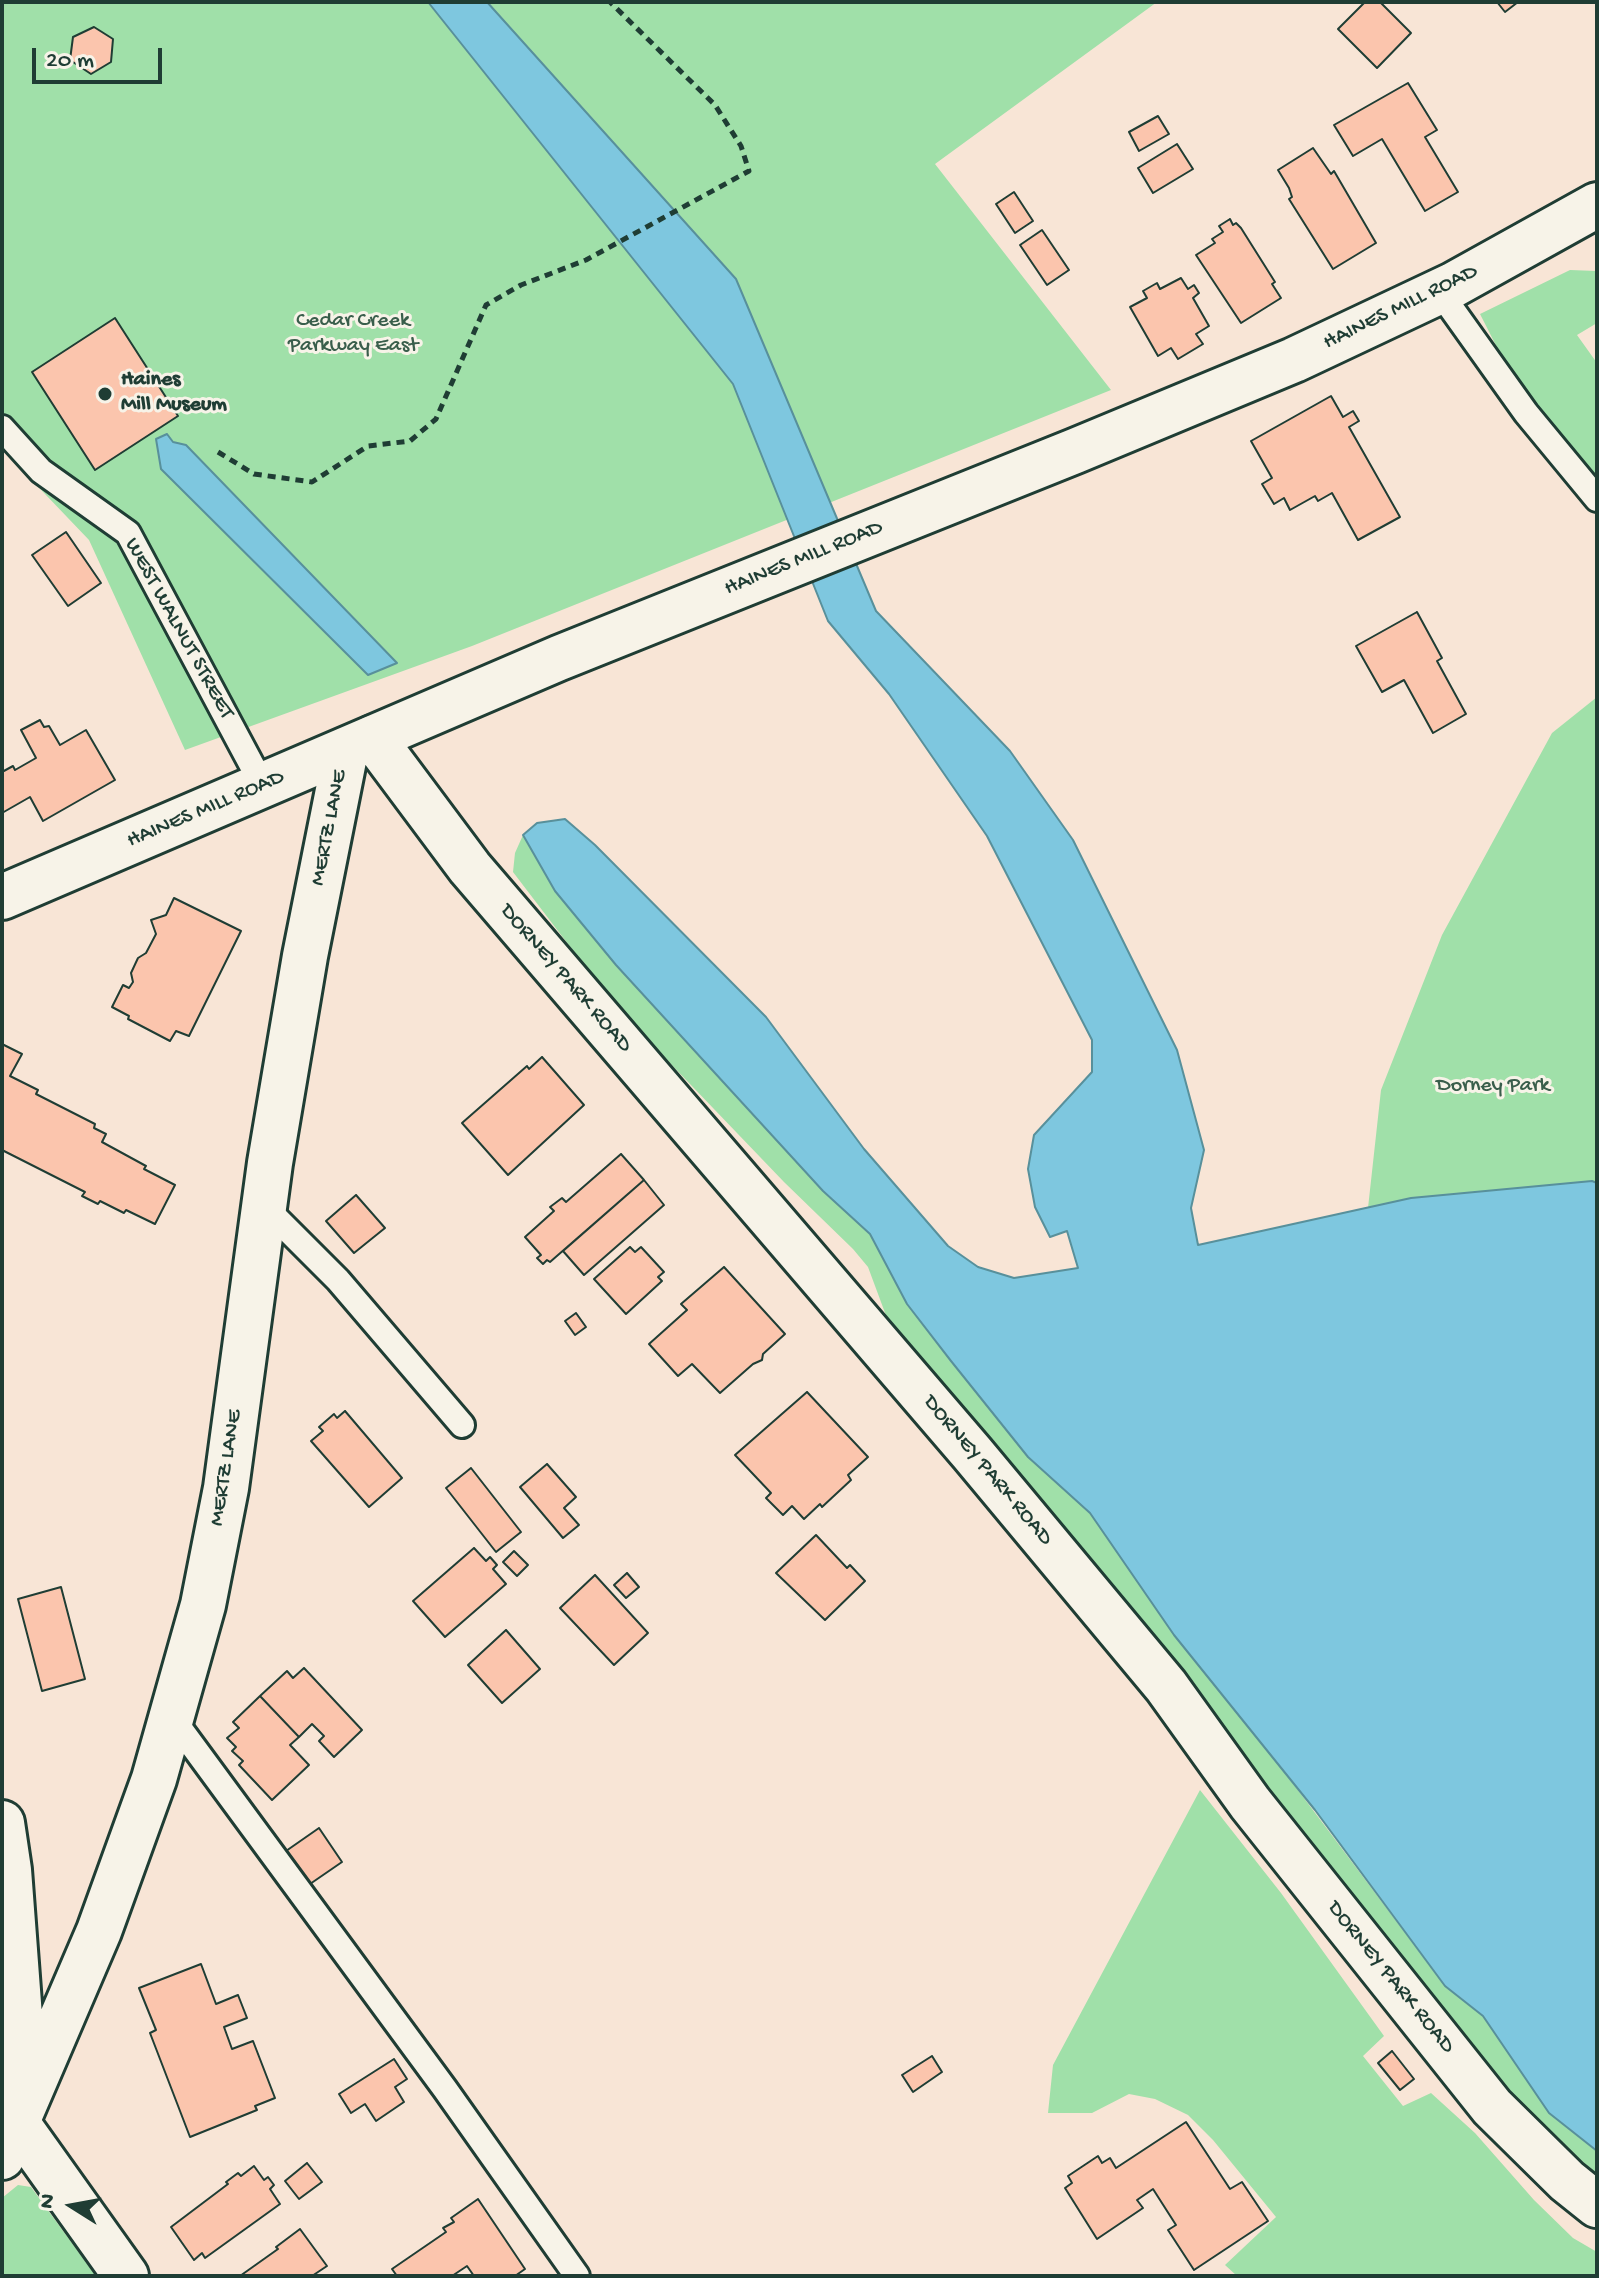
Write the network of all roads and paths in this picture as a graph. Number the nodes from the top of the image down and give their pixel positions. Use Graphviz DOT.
graph roads {
  1 [pos="610,2"];
  2 [pos="1597,205"];
  3 [pos="1439,291"];
  4 [pos="2,428"];
  5 [pos="218,452"];
  6 [pos="1597,499"];
  7 [pos="360,744"];
  8 [pos="263,786"];
  9 [pos="2,897"];
  10 [pos="264,1206"];
  11 [pos="462,1425"];
  12 [pos="173,1719"];
  13 [pos="2,1823"];
  14 [pos="10,2140"];
  15 [pos="1597,2205"];
  16 [pos="126,2276"];
  17 [pos="577,2276"];
  1 -- 5 [label="path"];
  2 -- 3 [label="street, HAINES MILL ROAD"];
  3 -- 6 [label="lane"];
  3 -- 7 [label="street, HAINES MILL ROAD"];
  4 -- 8 [label="lane, WEST WALNUT STREET"];
  7 -- 8 [label="street, HAINES MILL ROAD"];
  7 -- 10 [label="street, MERTZ LANE"];
  7 -- 15 [label="street, DORNEY PARK ROAD"];
  8 -- 9 [label="street, HAINES MILL ROAD"];
  10 -- 11 [label="lane"];
  10 -- 12 [label="street, MERTZ LANE"];
  12 -- 14 [label="street, MERTZ LANE"];
  12 -- 17 [label="lane"];
  13 -- 14 [label="street"];
  14 -- 16 [label="street"];
}
